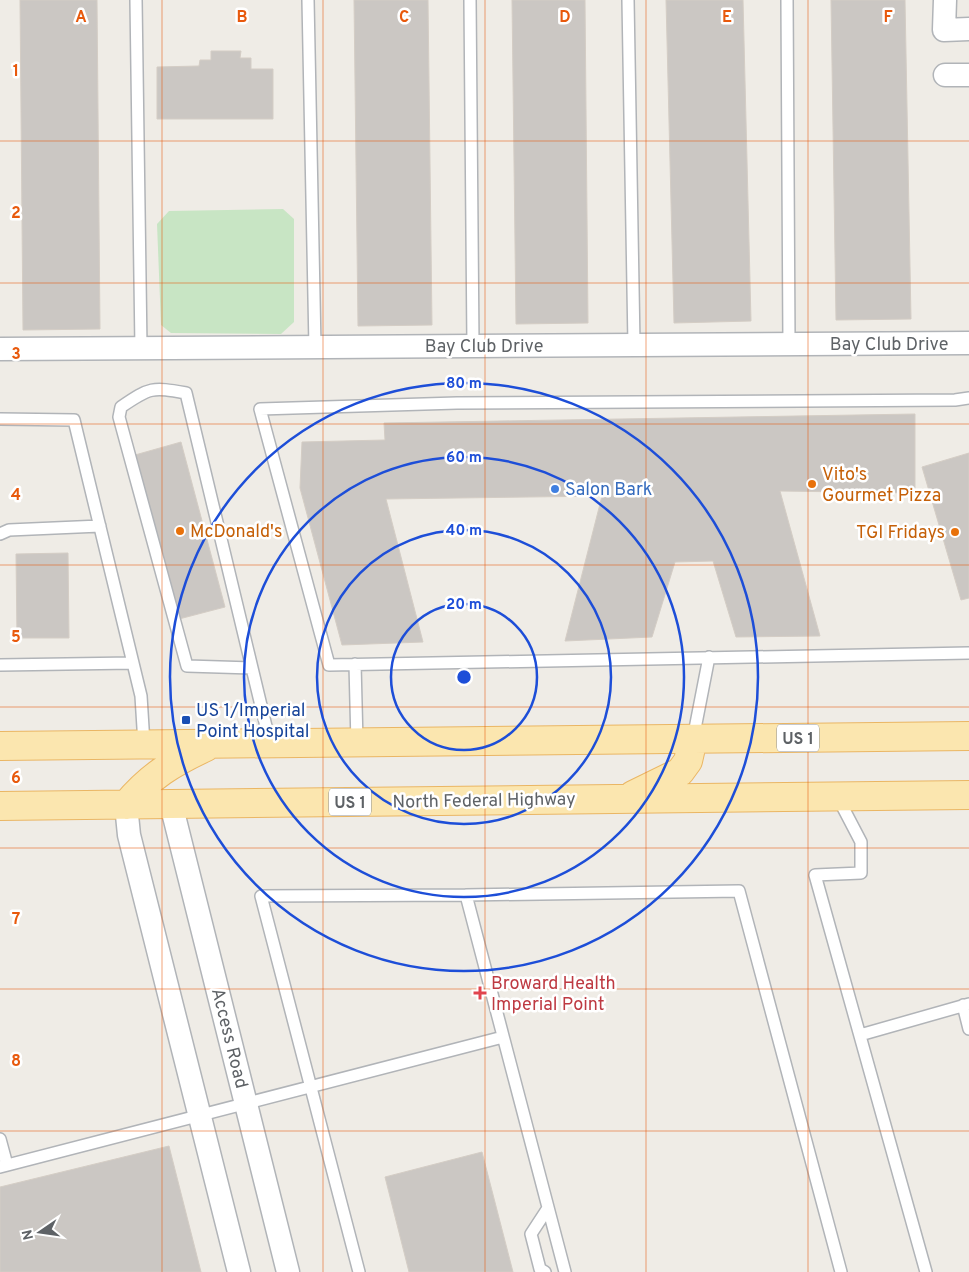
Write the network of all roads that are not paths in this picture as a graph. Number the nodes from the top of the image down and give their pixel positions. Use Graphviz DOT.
graph roads {
  1 [pos="136,0"];
  2 [pos="308,0"];
  3 [pos="470,0"];
  4 [pos="628,0"];
  5 [pos="787,0"];
  6 [pos="945,0"];
  7 [pos="969,29"];
  8 [pos="945,75"];
  9 [pos="969,75"];
  10 [pos="969,343"];
  11 [pos="789,344"];
  12 [pos="634,345"];
  13 [pos="473,346"];
  14 [pos="315,347"];
  15 [pos="141,348"];
  16 [pos="0,350"];
  17 [pos="969,398"];
  18 [pos="0,419"];
  19 [pos="100,526"];
  20 [pos="0,534"];
  21 [pos="969,653"];
  22 [pos="709,658"];
  23 [pos="133,663"];
  24 [pos="355,664"];
  25 [pos="0,665"];
  26 [pos="252,668"];
  27 [pos="969,736"];
  28 [pos="693,739"];
  29 [pos="357,743"];
  30 [pos="144,744"];
  31 [pos="212,744"];
  32 [pos="270,744"];
  33 [pos="0,746"];
  34 [pos="969,795"];
  35 [pos="837,796"];
  36 [pos="625,798"];
  37 [pos="126,804"];
  38 [pos="171,804"];
  39 [pos="82,805"];
  40 [pos="0,806"];
  41 [pos="466,895"];
  42 [pos="966,1005"];
  43 [pos="969,1029"];
  44 [pos="860,1035"];
  45 [pos="503,1037"];
  46 [pos="310,1088"];
  47 [pos="246,1104"];
  48 [pos="200,1117"];
  49 [pos="0,1139"];
  50 [pos="4,1166"];
  51 [pos="548,1208"];
  52 [pos="239,1272"];
  53 [pos="288,1272"];
  54 [pos="359,1272"];
  55 [pos="545,1272"];
  56 [pos="565,1272"];
  57 [pos="841,1272"];
  58 [pos="926,1272"];
  1 -- 15 [label="lane"];
  2 -- 14 [label="lane"];
  3 -- 13 [label="lane"];
  4 -- 12 [label="lane"];
  5 -- 11 [label="lane"];
  6 -- 7 [label="street"];
  8 -- 9 [label="street"];
  10 -- 11 [label="street, Bay Club Drive"];
  11 -- 12 [label="street, Bay Club Drive"];
  12 -- 13 [label="street, Bay Club Drive"];
  13 -- 14 [label="street, Bay Club Drive"];
  14 -- 15 [label="street, Bay Club Drive"];
  15 -- 16 [label="street, Bay Club Drive"];
  17 -- 24 [label="lane"];
  18 -- 19 [label="lane"];
  19 -- 20 [label="lane"];
  19 -- 23 [label="lane"];
  21 -- 22 [label="lane"];
  22 -- 24 [label="lane"];
  22 -- 28 [label="lane"];
  23 -- 25 [label="lane"];
  23 -- 30 [label="lane"];
  24 -- 29 [label="lane"];
  26 -- 26 [label="lane"];
  26 -- 32 [label="lane"];
  27 -- 28 [label="main road, US 1"];
  28 -- 29 [label="main road, US 1"];
  28 -- 36 [label="main road"];
  29 -- 32 [label="main road, US 1"];
  30 -- 31 [label="main road, US 1"];
  30 -- 33 [label="main road, US 1"];
  30 -- 39 [label="main road"];
  31 -- 32 [label="main road, US 1"];
  31 -- 37 [label="main road"];
  34 -- 35 [label="main road, North Federal Highway / US 1"];
  35 -- 36 [label="main road, North Federal Highway / US 1"];
  35 -- 44 [label="lane"];
  36 -- 38 [label="main road, North Federal Highway / US 1"];
  37 -- 38 [label="main road, North Federal Highway / US 1"];
  37 -- 39 [label="main road, North Federal Highway / US 1"];
  37 -- 48 [label="street"];
  38 -- 47 [label="street, Access Road"];
  39 -- 40 [label="main road, North Federal Highway / US 1"];
  41 -- 45 [label="lane"];
  41 -- 46 [label="lane"];
  41 -- 57 [label="lane"];
  42 -- 43 [label="lane"];
  42 -- 44 [label="lane"];
  44 -- 58 [label="lane"];
  45 -- 46 [label="lane"];
  45 -- 51 [label="lane"];
  46 -- 47 [label="lane"];
  46 -- 54 [label="lane"];
  47 -- 48 [label="lane"];
  47 -- 53 [label="street, Access Road"];
  48 -- 50 [label="lane"];
  48 -- 52 [label="street"];
  49 -- 50 [label="lane"];
  51 -- 55 [label="lane"];
  51 -- 56 [label="lane"];
}
